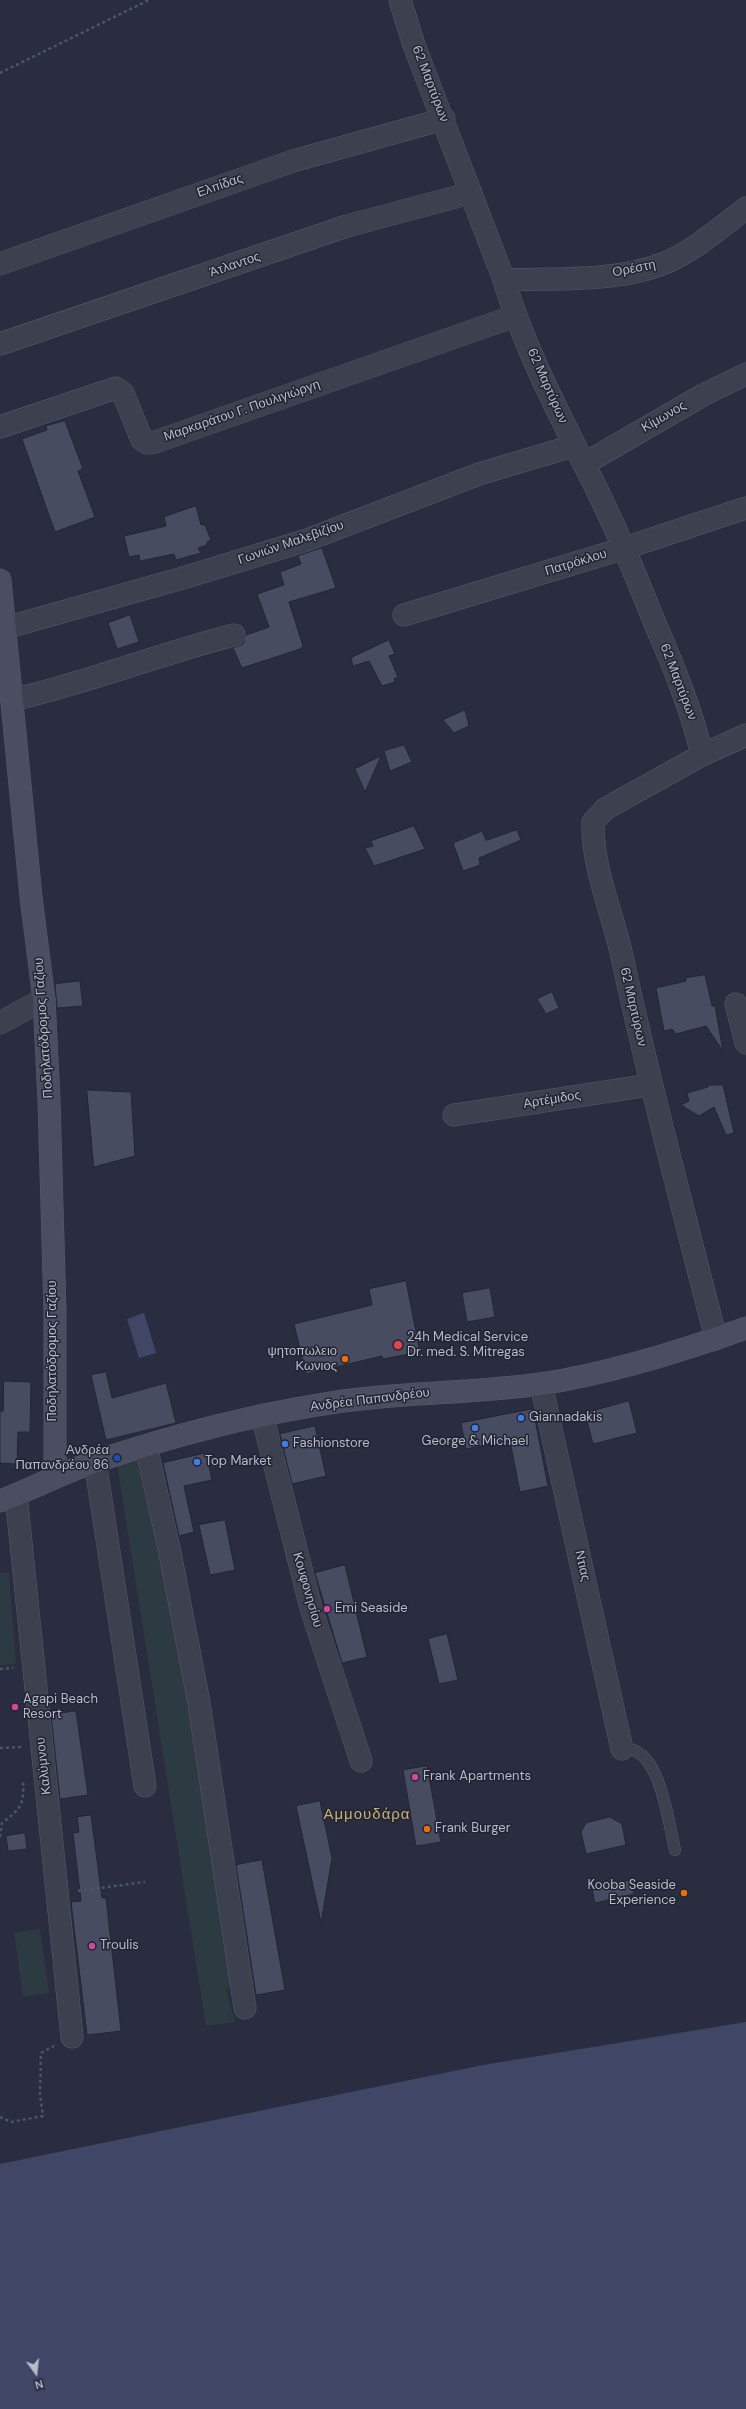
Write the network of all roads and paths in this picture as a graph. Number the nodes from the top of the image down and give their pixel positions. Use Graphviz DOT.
graph roads {
  1 [pos="149,0"];
  2 [pos="400,0"];
  3 [pos="0,73"];
  4 [pos="444,119"];
  5 [pos="471,192"];
  6 [pos="746,208"];
  7 [pos="0,264"];
  8 [pos="504,280"];
  9 [pos="515,316"];
  10 [pos="0,344"];
  11 [pos="746,374"];
  12 [pos="0,427"];
  13 [pos="573,446"];
  14 [pos="584,464"];
  15 [pos="746,508"];
  16 [pos="625,548"];
  17 [pos="0,580"];
  18 [pos="404,615"];
  19 [pos="5,628"];
  20 [pos="234,635"];
  21 [pos="12,700"];
  22 [pos="746,735"];
  23 [pos="702,755"];
  24 [pos="44,999"];
  25 [pos="736,1004"];
  26 [pos="0,1022"];
  27 [pos="746,1043"];
  28 [pos="650,1085"];
  29 [pos="454,1115"];
  30 [pos="746,1328"];
  31 [pos="716,1339"];
  32 [pos="541,1384"];
  33 [pos="262,1415"];
  34 [pos="146,1446"];
  35 [pos="95,1461"];
  36 [pos="55,1477"];
  37 [pos="8,1498"];
  38 [pos="0,1668"];
  39 [pos="14,1668"];
  40 [pos="22,1747"];
  41 [pos="29,1747"];
  42 [pos="0,1748"];
  43 [pos="622,1749"];
  44 [pos="22,1755"];
  45 [pos="362,1761"];
  46 [pos="23,1777"];
  47 [pos="145,1786"];
  48 [pos="0,1837"];
  49 [pos="675,1850"];
  50 [pos="146,1882"];
  51 [pos="57,1894"];
  52 [pos="245,2008"];
  53 [pos="72,2037"];
  54 [pos="41,2053"];
  55 [pos="0,2117"];
  1 -- 3 [label="path"];
  2 -- 4 [label="street, 62 Μαρτύρων"];
  4 -- 5 [label="street, 62 Μαρτύρων"];
  4 -- 7 [label="street, Ελπίδας"];
  5 -- 8 [label="street, 62 Μαρτύρων"];
  5 -- 10 [label="street, Άτλαντος"];
  6 -- 8 [label="street, Ορέστη"];
  8 -- 9 [label="street, 62 Μαρτύρων"];
  9 -- 12 [label="street, Μαρκαράτου Γ. Πουλιγιώργη"];
  9 -- 13 [label="street, 62 Μαρτύρων"];
  11 -- 14 [label="street, Κίμωνος"];
  13 -- 14 [label="street, 62 Μαρτύρων"];
  13 -- 19 [label="street, Γωνιών Μαλεβιζίου"];
  14 -- 16 [label="street, 62 Μαρτύρων"];
  15 -- 16 [label="street, Πατρόκλου"];
  16 -- 18 [label="street, Πατρόκλου"];
  16 -- 23 [label="street, 62 Μαρτύρων"];
  17 -- 19 [label="street, Ποδηλατόδρομος Γαζίου"];
  19 -- 21 [label="street, Ποδηλατόδρομος Γαζίου"];
  20 -- 21 [label="street"];
  21 -- 24 [label="street, Ποδηλατόδρομος Γαζίου"];
  22 -- 23 [label="street"];
  23 -- 28 [label="street, 62 Μαρτύρων"];
  24 -- 26 [label="street"];
  24 -- 36 [label="street, Ποδηλατόδρομος Γαζίου"];
  25 -- 27 [label="street"];
  28 -- 29 [label="street, Αρτέμιδος"];
  28 -- 31 [label="street, 62 Μαρτύρων"];
  30 -- 31 [label="street, Ανδρέα Παπανδρέου"];
  31 -- 32 [label="street, Ανδρέα Παπανδρέου"];
  32 -- 33 [label="street, Ανδρέα Παπανδρέου"];
  32 -- 43 [label="street, Ντιας"];
  33 -- 34 [label="street, Ανδρέα Παπανδρέου"];
  33 -- 45 [label="street, Κουφονησίου"];
  34 -- 35 [label="street, Ανδρέα Παπανδρέου"];
  34 -- 52 [label="street"];
  35 -- 36 [label="street, Ανδρέα Παπανδρέου"];
  35 -- 47 [label="street"];
  36 -- 37 [label="street, Ανδρέα Παπανδρέου"];
  37 -- 51 [label="street, Καλύμνου"];
  38 -- 39 [label="path"];
  40 -- 41 [label="path"];
  40 -- 42 [label="path"];
  40 -- 44 [label="path"];
  43 -- 49 [label="lane"];
  46 -- 48 [label="path"];
  50 -- 51 [label="path"];
  51 -- 53 [label="street, Καλύμνου"];
  54 -- 55 [label="path"];
}
